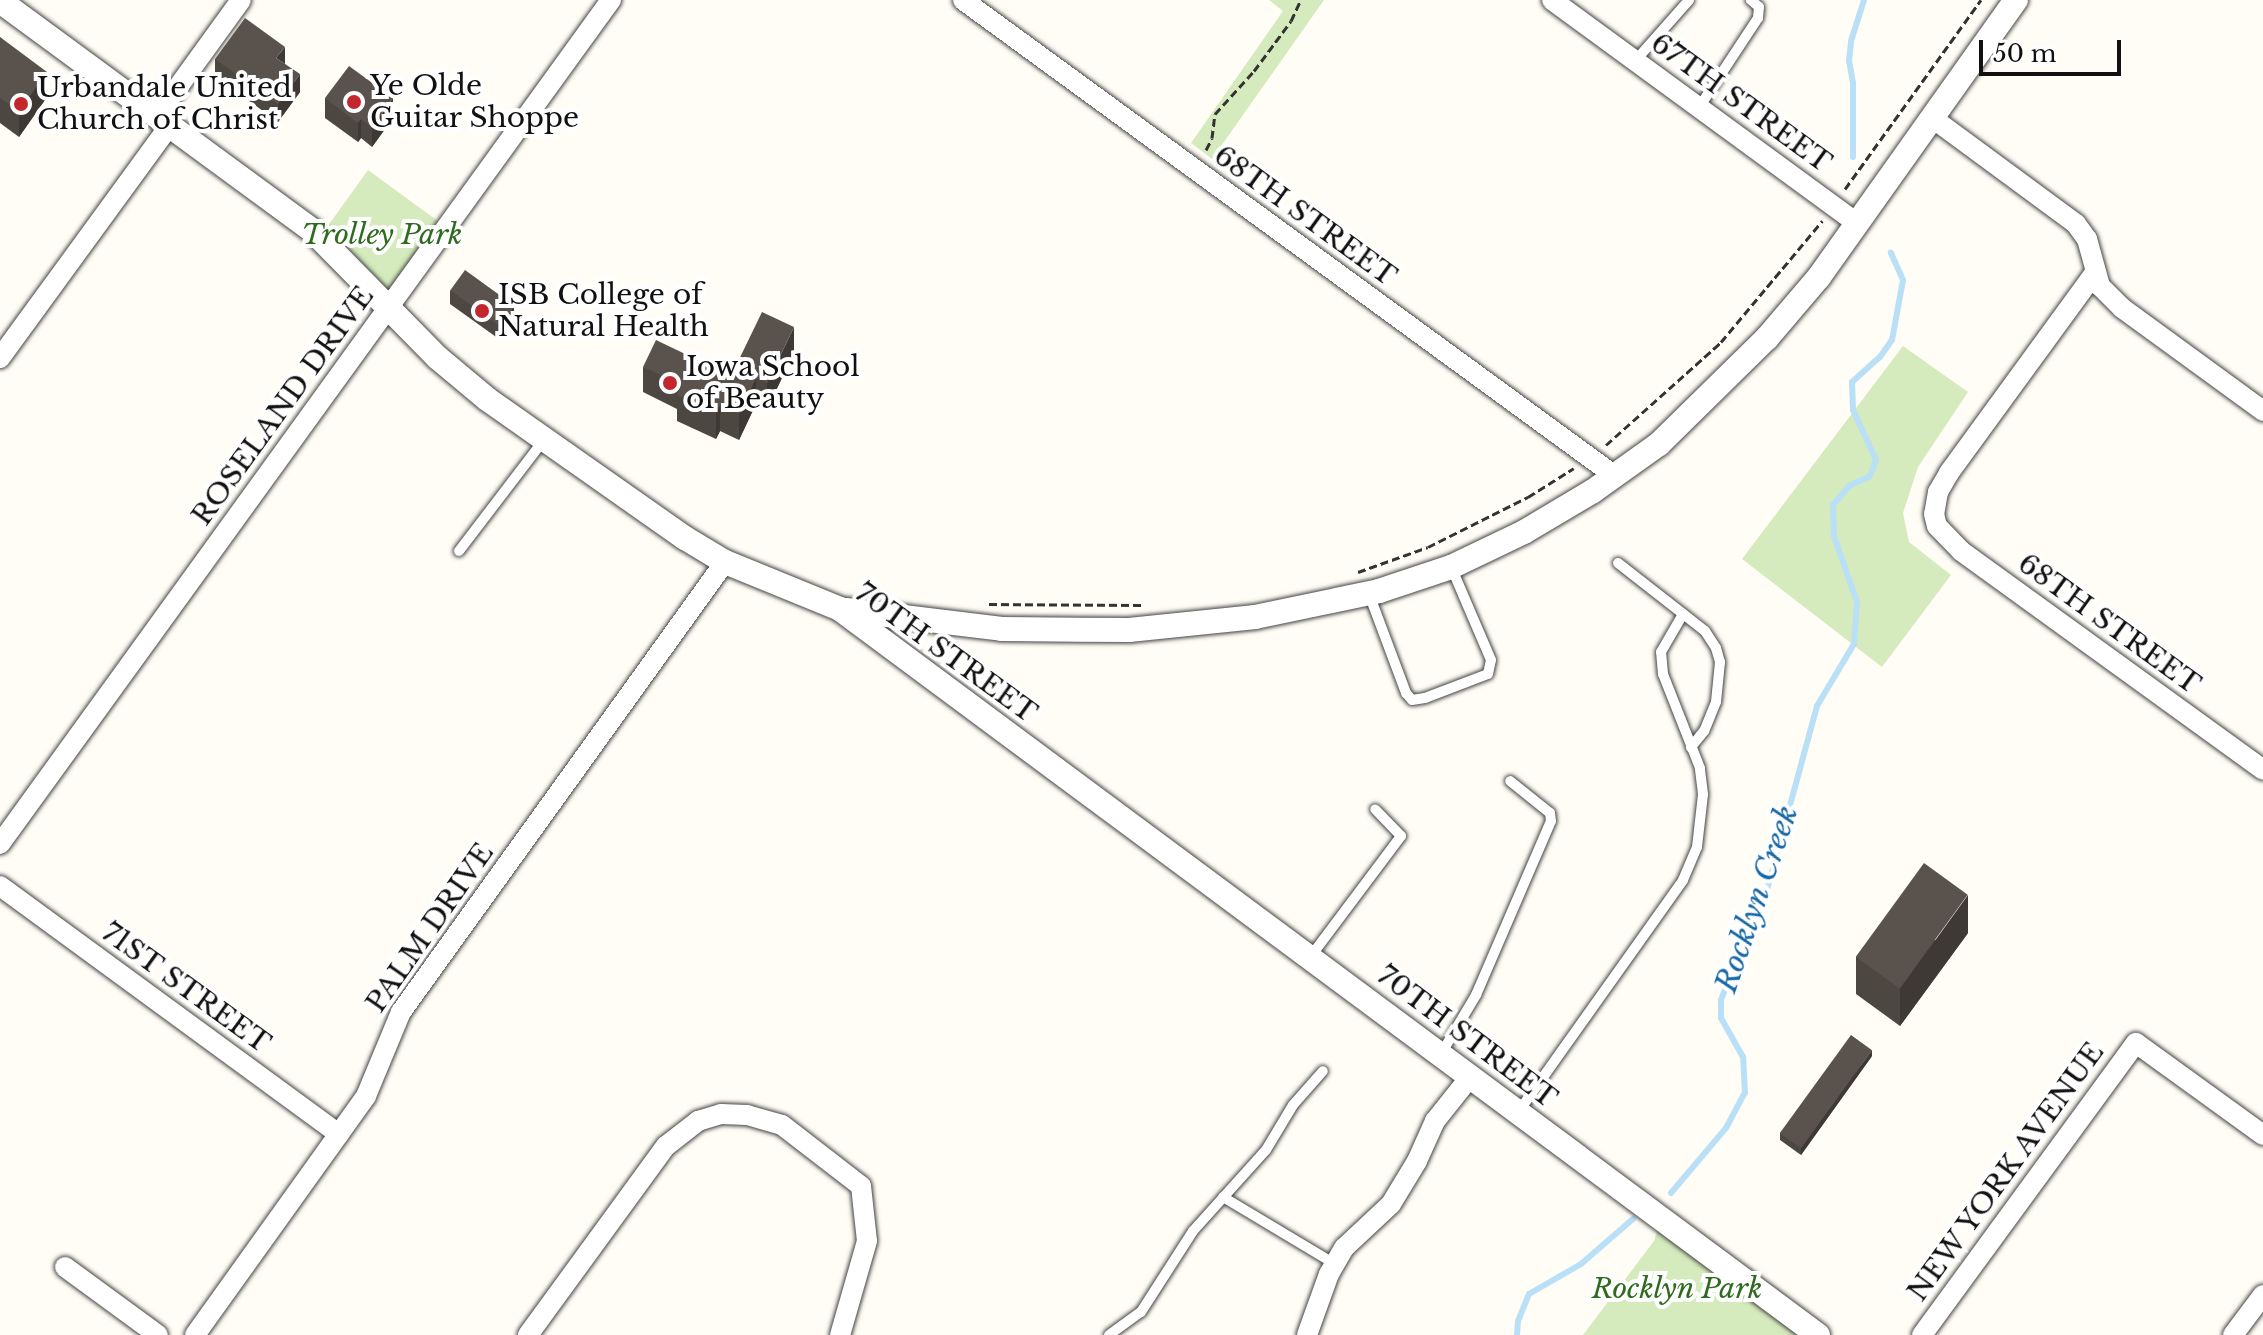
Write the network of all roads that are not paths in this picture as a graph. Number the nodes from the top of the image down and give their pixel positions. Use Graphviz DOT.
graph roads {
  1 [pos="241,0"];
  2 [pos="611,0"];
  3 [pos="963,0"];
  4 [pos="1552,0"];
  5 [pos="1689,0"];
  6 [pos="1751,0"];
  7 [pos="2016,0"];
  8 [pos="0,1"];
  9 [pos="1636,60"];
  10 [pos="1700,106"];
  11 [pos="1931,117"];
  12 [pos="164,120"];
  13 [pos="1857,223"];
  14 [pos="2094,274"];
  15 [pos="389,306"];
  16 [pos="0,358"];
  17 [pos="2263,411"];
  18 [pos="544,440"];
  19 [pos="1615,476"];
  20 [pos="459,551"];
  21 [pos="725,562"];
  22 [pos="1618,563"];
  23 [pos="1451,567"];
  24 [pos="1369,594"];
  25 [pos="840,609"];
  26 [pos="1683,614"];
  27 [pos="1691,747"];
  28 [pos="2263,770"];
  29 [pos="1510,781"];
  30 [pos="1375,809"];
  31 [pos="0,844"];
  32 [pos="0,886"];
  33 [pos="1310,958"];
  34 [pos="1441,1054"];
  35 [pos="1323,1071"];
  36 [pos="1470,1077"];
  37 [pos="1518,1112"];
  38 [pos="339,1134"];
  39 [pos="2263,1135"];
  40 [pos="1223,1197"];
  41 [pos="1335,1264"];
  42 [pos="65,1267"];
  43 [pos="2263,1295"];
  44 [pos="158,1335"];
  45 [pos="195,1335"];
  46 [pos="528,1335"];
  47 [pos="840,1335"];
  48 [pos="1109,1335"];
  49 [pos="1307,1335"];
  50 [pos="1818,1335"];
  51 [pos="1922,1335"];
  52 [pos="2233,1335"];
  1 -- 12 [label="street"];
  2 -- 15 [label="street, ROSELAND DRIVE"];
  3 -- 19 [label="street, 68TH STREET"];
  4 -- 9 [label="street, 67TH STREET"];
  5 -- 9 [label="lane"];
  6 -- 10 [label="lane"];
  7 -- 11 [label="street"];
  8 -- 12 [label="street, 70TH STREET"];
  9 -- 10 [label="street, 67TH STREET"];
  10 -- 13 [label="street, 67TH STREET"];
  11 -- 13 [label="street"];
  11 -- 14 [label="street"];
  12 -- 15 [label="street, 70TH STREET"];
  12 -- 16 [label="street"];
  13 -- 19 [label="street"];
  14 -- 17 [label="street"];
  14 -- 28 [label="street, 68TH STREET"];
  15 -- 18 [label="street, 70TH STREET"];
  15 -- 31 [label="street, ROSELAND DRIVE"];
  18 -- 20 [label="lane"];
  18 -- 21 [label="street, 70TH STREET"];
  19 -- 23 [label="street"];
  21 -- 25 [label="street, 70TH STREET"];
  21 -- 38 [label="street, PALM DRIVE"];
  22 -- 26 [label="lane"];
  23 -- 24 [label="street"];
  23 -- 24 [label="lane"];
  24 -- 25 [label="street"];
  25 -- 33 [label="street, 70TH STREET"];
  26 -- 27 [label="lane"];
  26 -- 27 [label="lane"];
  27 -- 37 [label="lane"];
  29 -- 34 [label="lane"];
  30 -- 33 [label="lane"];
  32 -- 38 [label="street, 71ST STREET"];
  33 -- 34 [label="street, 70TH STREET"];
  34 -- 36 [label="street, 70TH STREET"];
  35 -- 40 [label="lane"];
  36 -- 37 [label="street, 70TH STREET"];
  36 -- 41 [label="street"];
  37 -- 50 [label="street, 70TH STREET"];
  38 -- 45 [label="street, PALM DRIVE"];
  39 -- 51 [label="street, NEW YORK AVENUE"];
  40 -- 41 [label="lane"];
  40 -- 48 [label="lane"];
  41 -- 49 [label="street"];
  42 -- 44 [label="street"];
  43 -- 52 [label="street"];
  46 -- 47 [label="street"];
}
